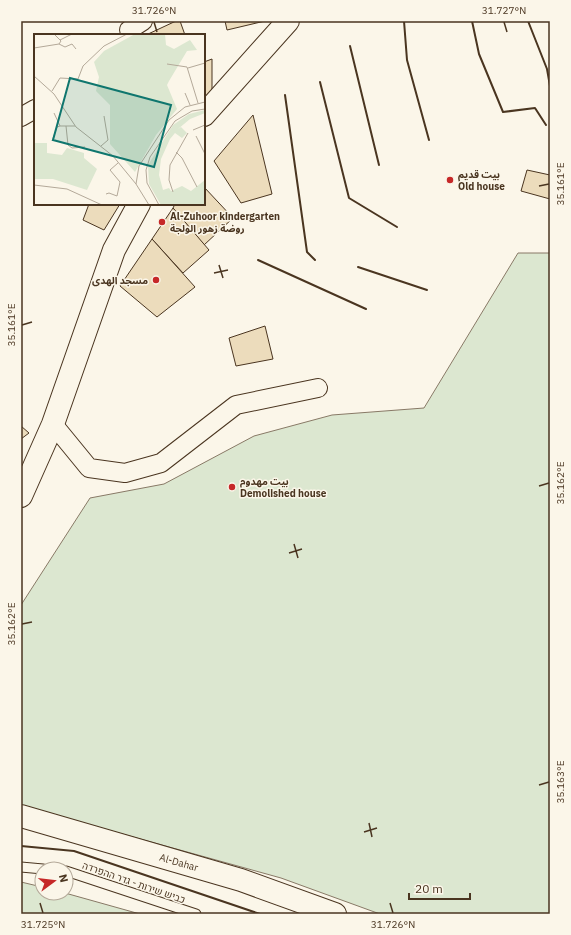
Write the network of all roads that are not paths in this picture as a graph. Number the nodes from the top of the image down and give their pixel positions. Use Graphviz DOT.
graph roads {
  1 [pos="288,21"];
  2 [pos="34,109"];
  3 [pos="205,114"];
  4 [pos="21,117"];
  5 [pos="138,205"];
  6 [pos="318,388"];
  7 [pos="53,424"];
  8 [pos="21,496"];
  9 [pos="21,816"];
  10 [pos="21,867"];
  11 [pos="34,868"];
  12 [pos="74,874"];
  13 [pos="196,914"];
  14 [pos="335,914"];
  1 -- 3 [label="street"];
  2 -- 4 [label="street"];
  5 -- 7 [label="street"];
  6 -- 7 [label="street"];
  7 -- 8 [label="street"];
  9 -- 14 [label="street, Al-Dahar"];
  10 -- 11 [label="lane"];
  12 -- 13 [label="lane, כביש שירות - גדר ההפרדה"];
}
